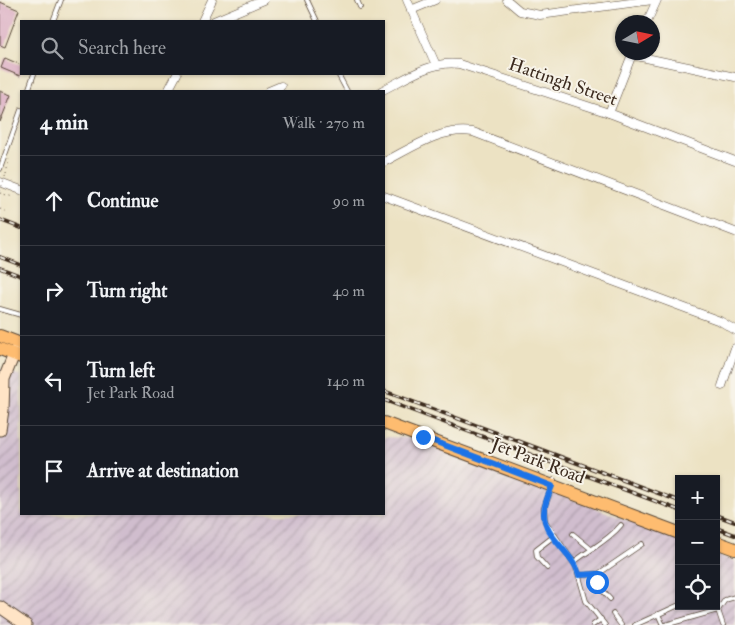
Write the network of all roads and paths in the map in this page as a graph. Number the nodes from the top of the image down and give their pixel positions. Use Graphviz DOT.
graph roads {
  1 [pos="61,0"];
  2 [pos="212,0"];
  3 [pos="264,0"];
  4 [pos="308,0"];
  5 [pos="357,0"];
  6 [pos="407,0"];
  7 [pos="436,0"];
  8 [pos="507,0"];
  9 [pos="648,0"];
  10 [pos="657,0"];
  11 [pos="608,3"];
  12 [pos="360,7"];
  13 [pos="412,10"];
  14 [pos="650,15"];
  15 [pos="53,20"];
  16 [pos="202,20"];
  17 [pos="216,20"];
  18 [pos="317,20"];
  19 [pos="630,60"];
  20 [pos="659,60"];
  21 [pos="436,65"];
  22 [pos="34,75"];
  23 [pos="176,75"];
  24 [pos="339,75"];
  25 [pos="735,77"];
  26 [pos="281,86"];
  27 [pos="28,90"];
  28 [pos="169,90"];
  29 [pos="271,90"];
  30 [pos="346,90"];
  31 [pos="383,90"];
  32 [pos="20,113"];
  33 [pos="609,113"];
  34 [pos="4,156"];
  35 [pos="385,161"];
  36 [pos="735,161"];
  37 [pos="0,169"];
  38 [pos="0,182"];
  39 [pos="20,190"];
  40 [pos="0,192"];
  41 [pos="385,196"];
  42 [pos="13,197"];
  43 [pos="0,209"];
  44 [pos="9,212"];
  45 [pos="735,232"];
  46 [pos="0,309"];
  47 [pos="20,315"];
  48 [pos="735,330"];
  49 [pos="0,336"];
  50 [pos="19,346"];
  51 [pos="735,348"];
  52 [pos="0,349"];
  53 [pos="722,386"];
  54 [pos="385,418"];
  55 [pos="385,422"];
  56 [pos="0,430"];
  57 [pos="553,483"];
  58 [pos="621,525"];
  59 [pos="675,527"];
  60 [pos="675,531"];
  61 [pos="573,534"];
  62 [pos="554,536"];
  63 [pos="720,543"];
  64 [pos="642,544"];
  65 [pos="720,548"];
  66 [pos="591,549"];
  67 [pos="735,549"];
  68 [pos="735,554"];
  69 [pos="574,562"];
  70 [pos="547,568"];
  71 [pos="598,574"];
  72 [pos="579,575"];
  73 [pos="735,597"];
  74 [pos="610,599"];
  75 [pos="0,607"];
  76 [pos="675,607"];
  77 [pos="720,607"];
  78 [pos="709,610"];
  79 [pos="718,610"];
  80 [pos="0,613"];
  81 [pos="613,614"];
  82 [pos="658,614"];
  83 [pos="601,619"];
  84 [pos="18,625"];
  85 [pos="26,625"];
  86 [pos="593,625"];
  87 [pos="605,625"];
  88 [pos="622,625"];
  89 [pos="635,625"];
  90 [pos="664,625"];
  91 [pos="723,625"];
  1 -- 15 [label="lane"];
  2 -- 16 [label="street"];
  3 -- 17 [label="street"];
  4 -- 18 [label="lane"];
  5 -- 12 [label="lane"];
  6 -- 13 [label="street"];
  7 -- 13 [label="street"];
  8 -- 11 [label="street"];
  9 -- 11 [label="street"];
  10 -- 14 [label="street"];
  13 -- 21 [label="street"];
  19 -- 33 [label="street"];
  20 -- 25 [label="street"];
  21 -- 31 [label="street, Hattingh Street"];
  21 -- 33 [label="street, Hattingh Street"];
  22 -- 27 [label="lane"];
  23 -- 28 [label="street"];
  24 -- 30 [label="lane"];
  26 -- 29 [label="street"];
  32 -- 34 [label="lane"];
  33 -- 36 [label="street, Hattingh Street"];
  34 -- 37 [label="lane"];
  34 -- 40 [label="path, bridge"];
  35 -- 45 [label="street"];
  38 -- 39 [label="street"];
  40 -- 42 [label="path"];
  41 -- 48 [label="street"];
  43 -- 44 [label="path"];
  46 -- 47 [label="lane"];
  49 -- 50 [label="main road"];
  50 -- 52 [label="main road"];
  50 -- 56 [label="street"];
  51 -- 53 [label="street"];
  54 -- 57 [label="main road, Jet Park Road"];
  55 -- 57 [label="main road, Jet Park Road"];
  57 -- 59 [label="main road, Jet Park Road"];
  57 -- 60 [label="main road, Jet Park Road"];
  57 -- 62 [label="lane"];
  58 -- 66 [label="lane"];
  61 -- 66 [label="lane"];
  62 -- 69 [label="lane"];
  62 -- 70 [label="lane"];
  63 -- 67 [label="main road"];
  64 -- 71 [label="lane"];
  65 -- 68 [label="main road"];
  66 -- 69 [label="lane"];
  69 -- 72 [label="lane"];
  71 -- 72 [label="lane"];
  71 -- 74 [label="lane"];
  72 -- 83 [label="lane"];
  73 -- 77 [label="lane"];
  75 -- 85 [label="street"];
  76 -- 82 [label="lane"];
  78 -- 90 [label="lane"];
  79 -- 91 [label="lane"];
  80 -- 84 [label="street"];
  81 -- 88 [label="lane"];
  82 -- 89 [label="lane"];
  82 -- 90 [label="lane"];
  83 -- 86 [label="lane"];
  83 -- 87 [label="lane"];
}
